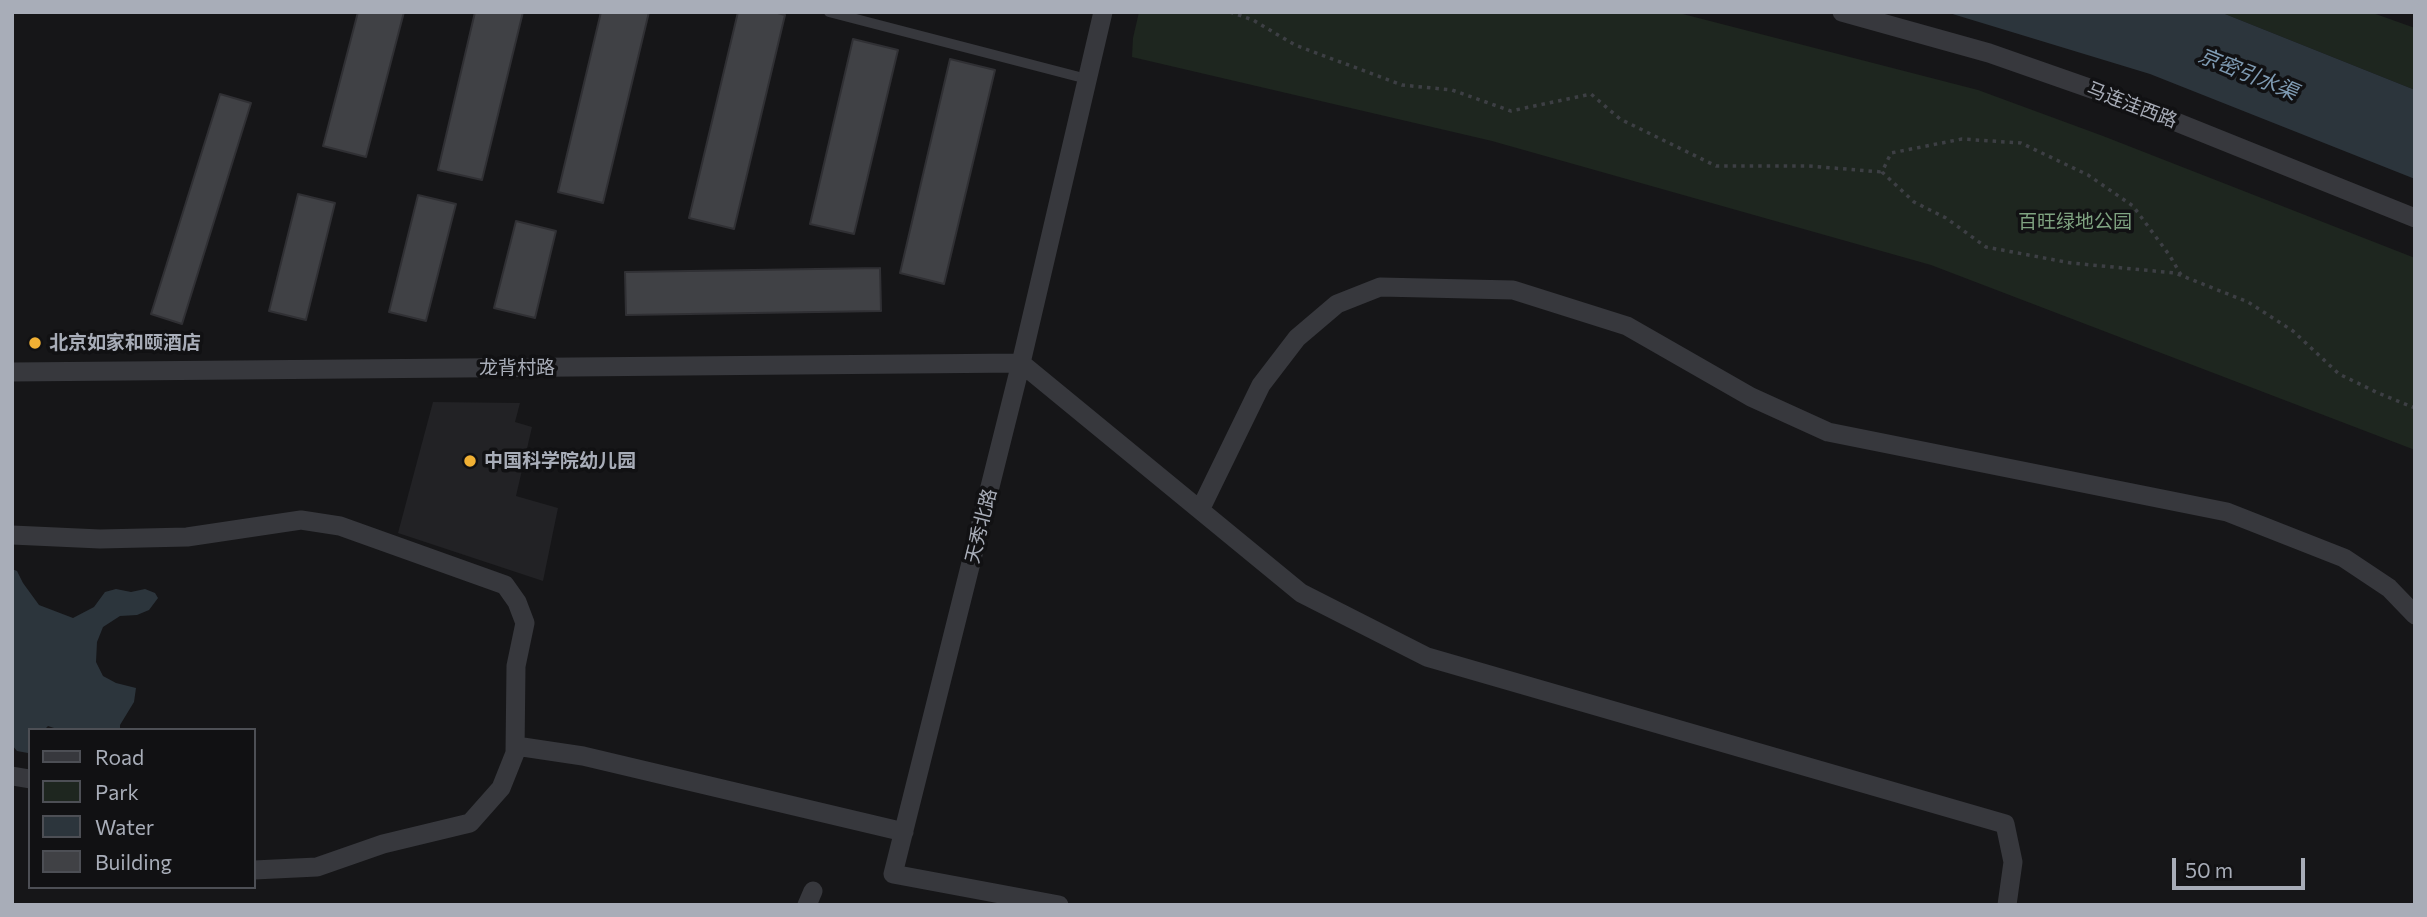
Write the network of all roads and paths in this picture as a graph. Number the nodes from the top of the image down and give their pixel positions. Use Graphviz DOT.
graph roads {
  1 [pos="829,12"];
  2 [pos="1103,12"];
  3 [pos="1230,12"];
  4 [pos="1842,12"];
  5 [pos="1087,79"];
  6 [pos="1882,172"];
  7 [pos="2415,218"];
  8 [pos="2181,275"];
  9 [pos="1021,363"];
  10 [pos="12,372"];
  11 [pos="2415,408"];
  12 [pos="1200,510"];
  13 [pos="12,535"];
  14 [pos="2415,615"];
  15 [pos="516,746"];
  16 [pos="904,832"];
  17 [pos="256,870"];
  18 [pos="1059,905"];
  19 [pos="2007,905"];
  1 -- 5 [label="lane"];
  2 -- 5 [label="street, 天秀北路"];
  3 -- 6 [label="path"];
  4 -- 7 [label="street, 马连洼西路"];
  5 -- 9 [label="street, 天秀北路"];
  6 -- 8 [label="path"];
  6 -- 8 [label="path"];
  8 -- 11 [label="path"];
  9 -- 10 [label="street, 龙背村路"];
  9 -- 12 [label="street"];
  9 -- 16 [label="street, 天秀北路"];
  12 -- 14 [label="street"];
  12 -- 19 [label="street"];
  13 -- 15 [label="street"];
  15 -- 16 [label="street"];
  15 -- 17 [label="street"];
  16 -- 18 [label="street, 天秀北路"];
}
